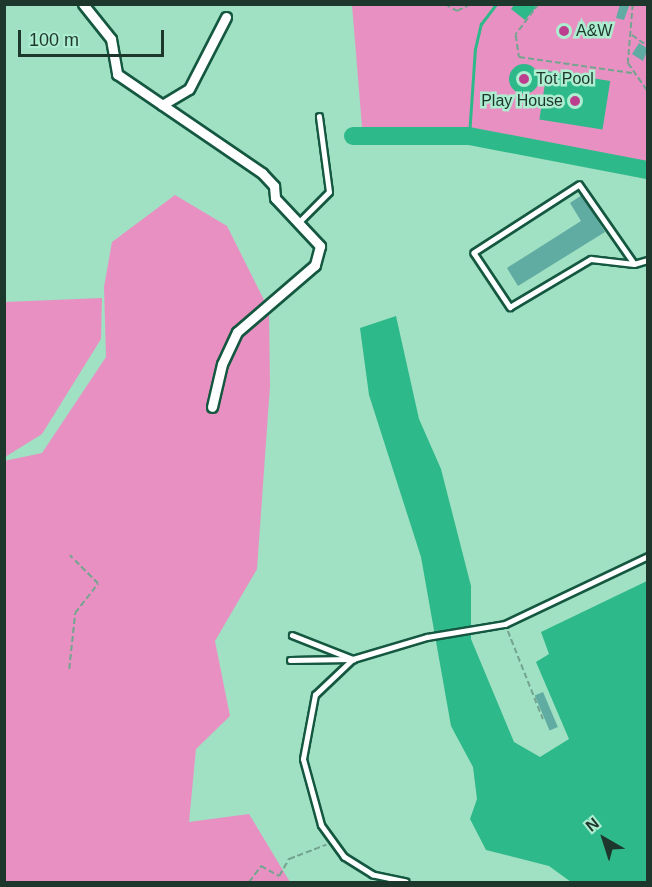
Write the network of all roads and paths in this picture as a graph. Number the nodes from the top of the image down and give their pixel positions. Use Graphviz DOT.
graph roads {
  1 [pos="82,4"];
  2 [pos="444,4"];
  3 [pos="471,4"];
  4 [pos="539,4"];
  5 [pos="633,4"];
  6 [pos="226,17"];
  7 [pos="632,35"];
  8 [pos="648,46"];
  9 [pos="632,73"];
  10 [pos="648,92"];
  11 [pos="162,105"];
  12 [pos="319,117"];
  13 [pos="299,222"];
  14 [pos="648,260"];
  15 [pos="634,264"];
  16 [pos="212,407"];
  17 [pos="70,556"];
  18 [pos="648,556"];
  19 [pos="505,624"];
  20 [pos="292,635"];
  21 [pos="353,659"];
  22 [pos="290,660"];
  23 [pos="69,669"];
  24 [pos="543,718"];
  25 [pos="330,843"];
  26 [pos="249,882"];
  27 [pos="406,882"];
  1 -- 11 [label="street"];
  2 -- 3 [label="path"];
  4 -- 9 [label="path"];
  5 -- 7 [label="path"];
  6 -- 11 [label="street"];
  7 -- 8 [label="path"];
  7 -- 9 [label="path"];
  9 -- 10 [label="path"];
  11 -- 13 [label="street"];
  12 -- 13 [label="lane"];
  13 -- 16 [label="street"];
  14 -- 15 [label="lane"];
  15 -- 15 [label="lane"];
  17 -- 23 [label="path"];
  18 -- 19 [label="lane"];
  19 -- 21 [label="lane"];
  19 -- 24 [label="path"];
  20 -- 21 [label="lane"];
  21 -- 22 [label="lane"];
  21 -- 25 [label="lane"];
  25 -- 26 [label="path"];
  25 -- 27 [label="lane"];
}
